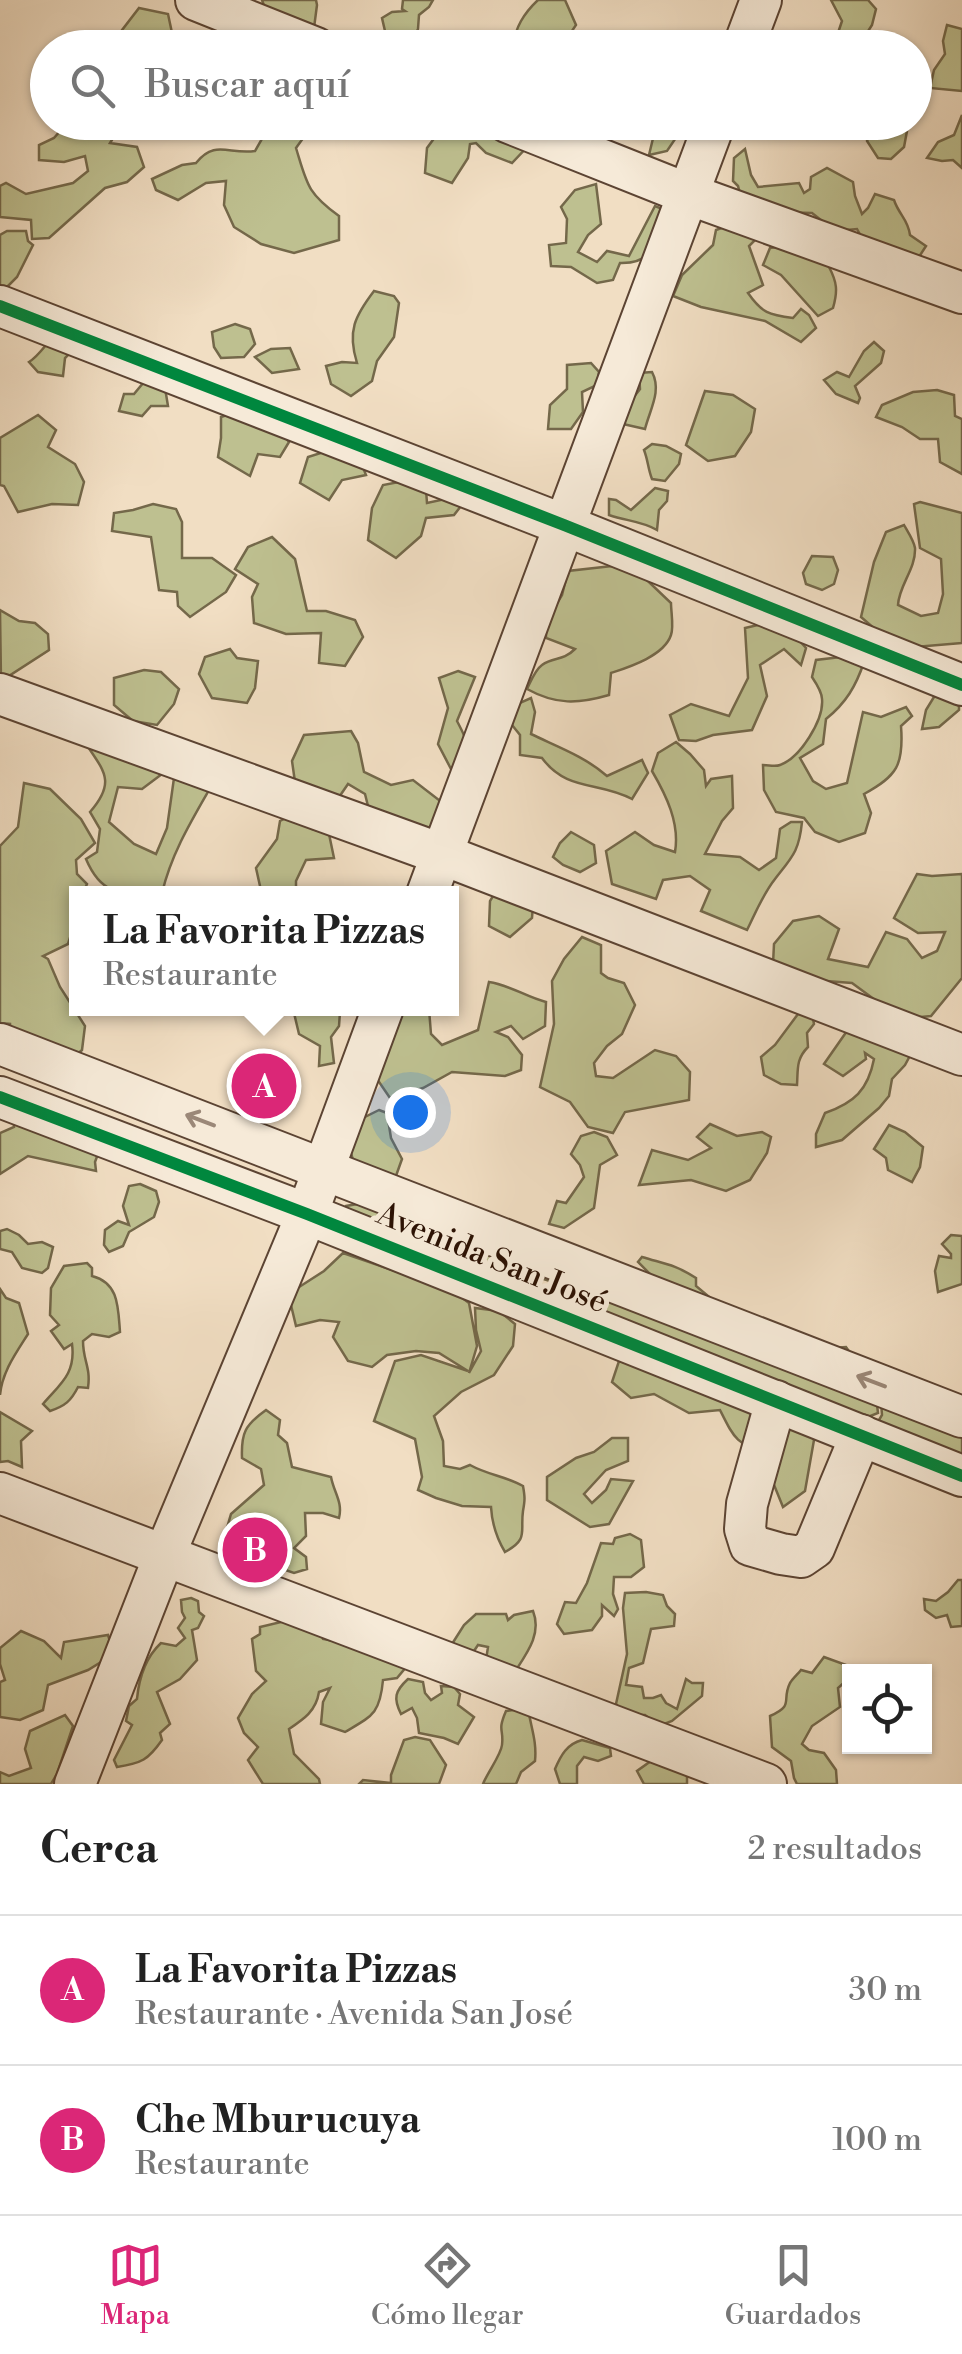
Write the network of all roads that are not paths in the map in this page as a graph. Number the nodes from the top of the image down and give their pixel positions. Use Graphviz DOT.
graph roads {
  1 [pos="196,0"];
  2 [pos="761,0"];
  3 [pos="271,30"];
  4 [pos="750,30"];
  5 [pos="552,140"];
  6 [pos="708,140"];
  7 [pos="688,194"];
  8 [pos="962,294"];
  9 [pos="0,306"];
  10 [pos="564,526"];
  11 [pos="962,685"];
  12 [pos="0,694"];
  13 [pos="441,854"];
  14 [pos="429,886"];
  15 [pos="381,1016"];
  16 [pos="958,1040"];
  17 [pos="0,1044"];
  18 [pos="0,1097"];
  19 [pos="324,1168"];
  20 [pos="306,1214"];
  21 [pos="776,1401"];
  22 [pos="962,1417"];
  23 [pos="861,1435"];
  24 [pos="962,1476"];
  25 [pos="0,1493"];
  26 [pos="165,1554"];
  27 [pos="741,1780"];
  28 [pos="75,1784"];
  1 -- 3 [label="street"];
  2 -- 4 [label="street"];
  5 -- 7 [label="street"];
  6 -- 7 [label="street"];
  7 -- 8 [label="street"];
  7 -- 10 [label="street"];
  9 -- 10 [label="street"];
  10 -- 11 [label="street"];
  10 -- 13 [label="street"];
  12 -- 13 [label="street"];
  13 -- 14 [label="street"];
  13 -- 16 [label="street"];
  15 -- 19 [label="street"];
  19 -- 17 [label="street, Avenida San José, one-way"];
  18 -- 20 [label="street, Avenida San José"];
  19 -- 20 [label="street"];
  22 -- 19 [label="street, Avenida San José, one-way"];
  20 -- 21 [label="street, Avenida San José"];
  20 -- 26 [label="street"];
  21 -- 23 [label="street, Avenida San José"];
  21 -- 23 [label="street"];
  23 -- 24 [label="street, Avenida San José"];
  25 -- 26 [label="street"];
  26 -- 27 [label="street"];
  26 -- 28 [label="street"];
}
